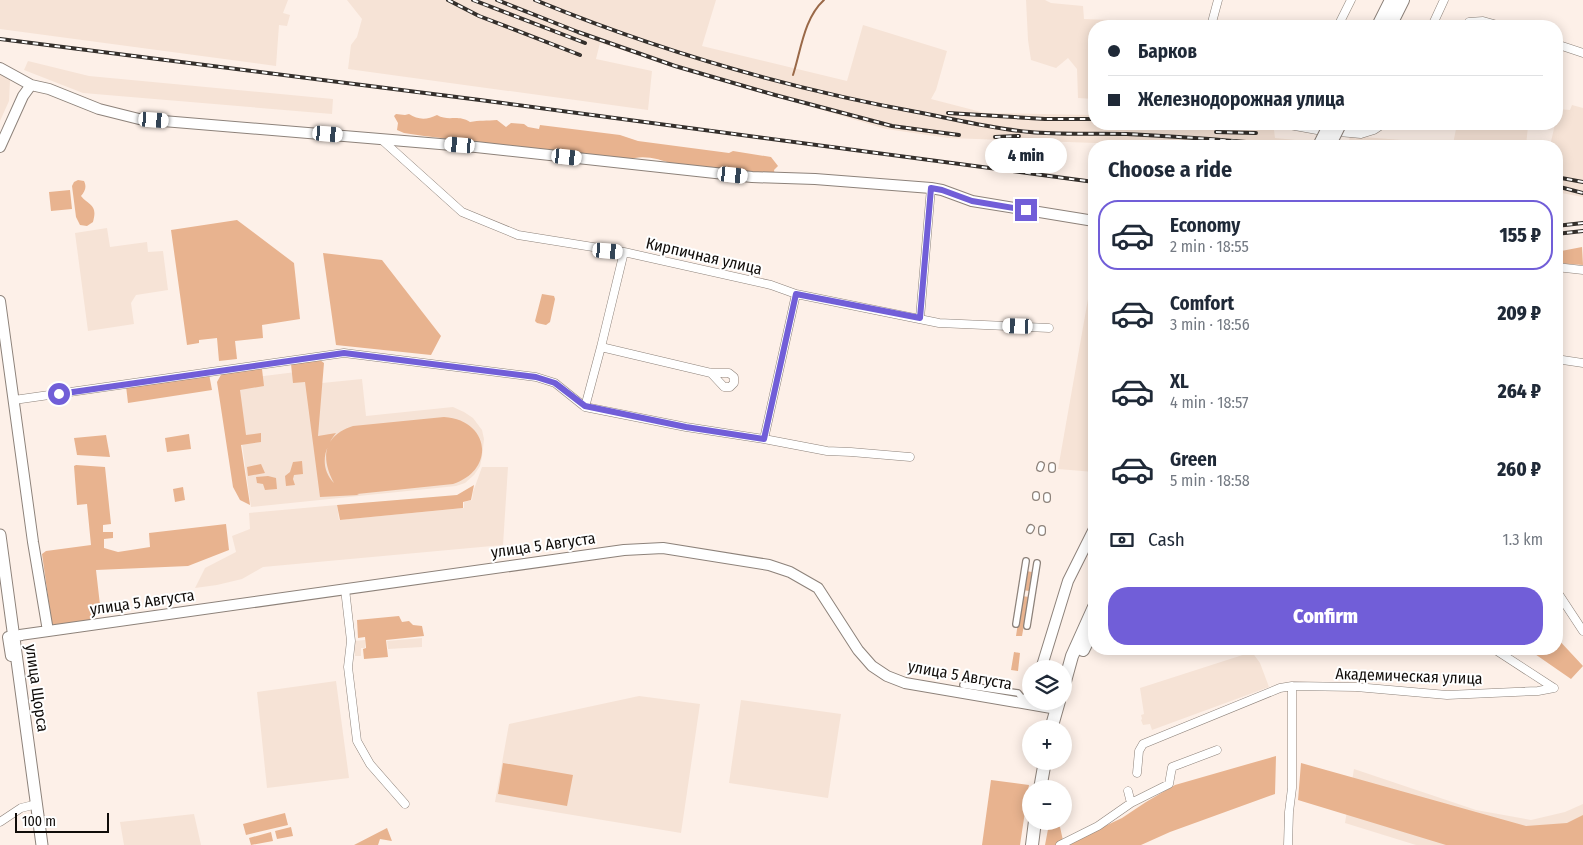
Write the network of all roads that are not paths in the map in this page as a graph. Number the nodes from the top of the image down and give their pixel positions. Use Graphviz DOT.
graph roads {
  1 [pos="1218,0"];
  2 [pos="1350,0"];
  3 [pos="1391,0"];
  4 [pos="1403,0"];
  5 [pos="1444,0"];
  6 [pos="1213,20"];
  7 [pos="1341,20"];
  8 [pos="1381,20"];
  9 [pos="1393,20"];
  10 [pos="1435,20"];
  11 [pos="1563,46"];
  12 [pos="1583,53"];
  13 [pos="0,68"];
  14 [pos="31,84"];
  15 [pos="1317,130"];
  16 [pos="1374,130"];
  17 [pos="382,140"];
  18 [pos="0,147"];
  19 [pos="931,188"];
  20 [pos="1088,220"];
  21 [pos="624,252"];
  22 [pos="1563,268"];
  23 [pos="1583,270"];
  24 [pos="796,294"];
  25 [pos="0,301"];
  26 [pos="920,318"];
  27 [pos="1049,328"];
  28 [pos="601,347"];
  29 [pos="1563,360"];
  30 [pos="1583,363"];
  31 [pos="711,372"];
  32 [pos="14,400"];
  33 [pos="585,406"];
  34 [pos="764,439"];
  35 [pos="910,457"];
  36 [pos="0,537"];
  37 [pos="1088,541"];
  38 [pos="1026,561"];
  39 [pos="1037,563"];
  40 [pos="346,589"];
  41 [pos="1563,601"];
  42 [pos="1088,620"];
  43 [pos="1016,624"];
  44 [pos="1027,626"];
  45 [pos="1583,631"];
  46 [pos="44,632"];
  47 [pos="16,638"];
  48 [pos="1088,640"];
  49 [pos="1503,655"];
  50 [pos="1044,660"];
  51 [pos="1071,660"];
  52 [pos="1072,671"];
  53 [pos="963,685"];
  54 [pos="1292,686"];
  55 [pos="1022,696"];
  56 [pos="1022,697"];
  57 [pos="1217,750"];
  58 [pos="1136,773"];
  59 [pos="33,781"];
  60 [pos="1128,791"];
  61 [pos="1131,803"];
  62 [pos="37,804"];
  63 [pos="404,804"];
  64 [pos="0,822"];
  65 [pos="1034,830"];
  66 [pos="42,845"];
  67 [pos="1032,845"];
  68 [pos="1060,845"];
  69 [pos="1288,845"];
  1 -- 6 [label="street"];
  2 -- 7 [label="street"];
  3 -- 8 [label="main road"];
  4 -- 9 [label="main road"];
  5 -- 10 [label="street"];
  11 -- 12 [label="street"];
  13 -- 14 [label="street"];
  14 -- 17 [label="street"];
  14 -- 18 [label="street"];
  15 -- 16 [label="street"];
  17 -- 19 [label="street"];
  17 -- 21 [label="street, Кирпичная улица"];
  19 -- 20 [label="street"];
  19 -- 26 [label="street"];
  21 -- 24 [label="street, Кирпичная улица"];
  21 -- 28 [label="street"];
  22 -- 23 [label="street"];
  24 -- 26 [label="street, Кирпичная улица"];
  24 -- 34 [label="street"];
  25 -- 32 [label="street"];
  26 -- 27 [label="street, Кирпичная улица"];
  28 -- 31 [label="street"];
  28 -- 33 [label="street"];
  29 -- 30 [label="street"];
  32 -- 33 [label="street"];
  32 -- 46 [label="street"];
  33 -- 34 [label="street"];
  34 -- 35 [label="street"];
  36 -- 47 [label="main road, улица Щорса"];
  37 -- 50 [label="street"];
  38 -- 43 [label="street"];
  39 -- 44 [label="street"];
  40 -- 46 [label="street, улица 5 Августа"];
  40 -- 56 [label="street, улица 5 Августа"];
  40 -- 63 [label="street"];
  41 -- 45 [label="street"];
  42 -- 51 [label="main road"];
  46 -- 47 [label="street, улица 5 Августа"];
  47 -- 59 [label="main road, улица Щорса"];
  47 -- 59 [label="main road"];
  48 -- 52 [label="main road"];
  49 -- 54 [label="street, Академическая улица"];
  53 -- 55 [label="street"];
  54 -- 58 [label="street, Академическая улица"];
  54 -- 69 [label="street"];
  57 -- 61 [label="street"];
  59 -- 62 [label="main road, улица Щорса"];
  60 -- 61 [label="street"];
  61 -- 68 [label="street"];
  62 -- 64 [label="street"];
  62 -- 66 [label="main road, улица Щорса"];
  65 -- 67 [label="main road"];
}
